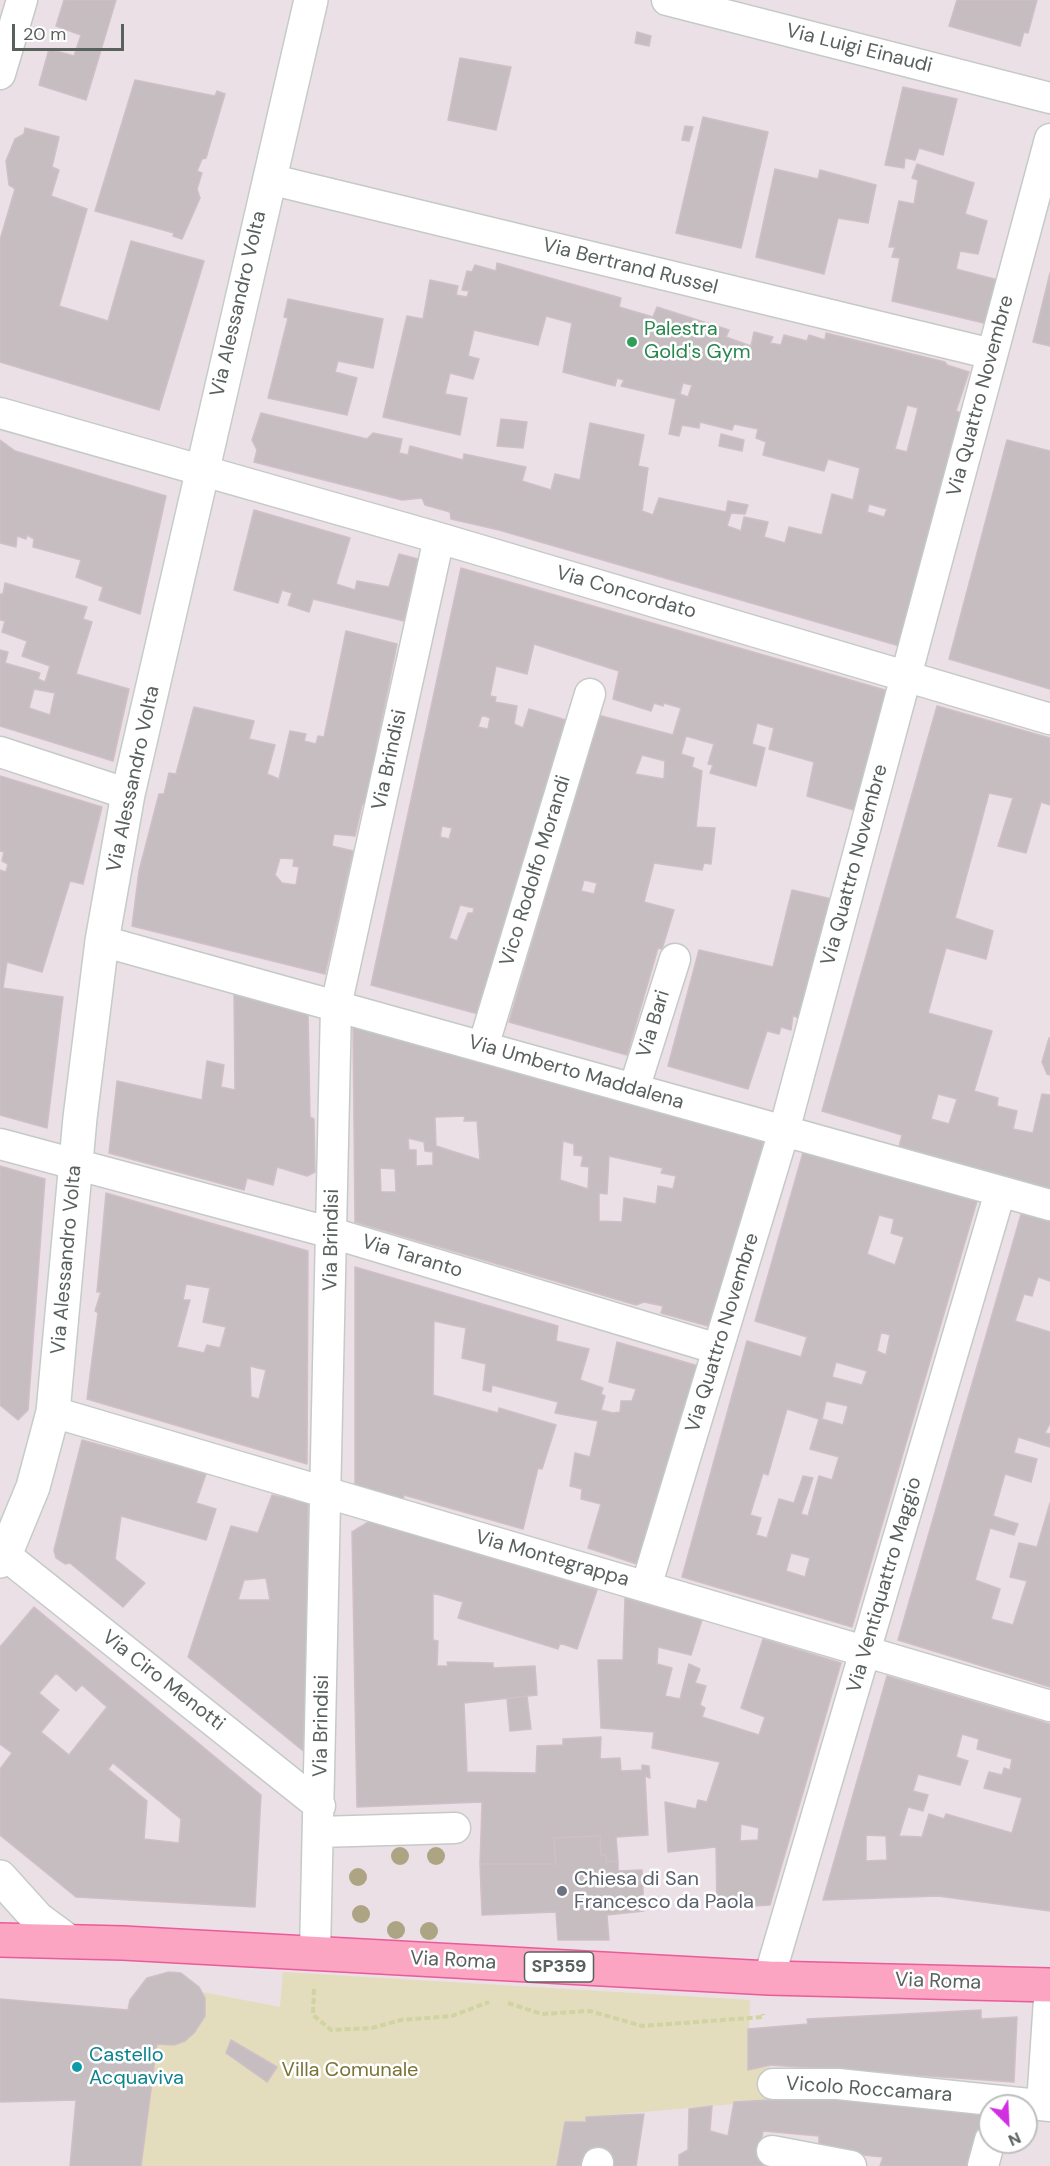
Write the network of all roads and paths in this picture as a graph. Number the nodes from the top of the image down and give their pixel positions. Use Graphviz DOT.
graph roads {
  1 [pos="22,0"];
  2 [pos="311,0"];
  3 [pos="667,0"];
  4 [pos="0,74"];
  5 [pos="1050,98"];
  6 [pos="1050,139"];
  7 [pos="269,179"];
  8 [pos="992,354"];
  9 [pos="0,413"];
  10 [pos="201,471"];
  11 [pos="439,538"];
  12 [pos="907,675"];
  13 [pos="590,694"];
  14 [pos="1050,719"];
  15 [pos="0,753"];
  16 [pos="128,794"];
  17 [pos="102,941"];
  18 [pos="675,959"];
  19 [pos="336,1006"];
  20 [pos="483,1047"];
  21 [pos="634,1089"];
  22 [pos="784,1131"];
  23 [pos="0,1144"];
  24 [pos="75,1163"];
  25 [pos="1000,1191"];
  26 [pos="1050,1205"];
  27 [pos="332,1233"];
  28 [pos="718,1349"];
  29 [pos="53,1412"];
  30 [pos="327,1493"];
  31 [pos="3,1558"];
  32 [pos="646,1587"];
  33 [pos="865,1652"];
  34 [pos="1050,1706"];
  35 [pos="320,1819"];
  36 [pos="455,1828"];
  37 [pos="0,1877"];
  38 [pos="0,1940"];
  39 [pos="68,1941"];
  40 [pos="315,1953"];
  41 [pos="769,1978"];
  42 [pos="1050,1985"];
  43 [pos="492,2001"];
  44 [pos="499,2001"];
  45 [pos="773,2084"];
  46 [pos="978,2100"];
  47 [pos="1046,2105"];
  48 [pos="772,2151"];
  49 [pos="851,2166"];
  1 -- 4 [label="street"];
  2 -- 7 [label="street, Via Alessandro Volta"];
  3 -- 5 [label="street, Via Luigi Einaudi"];
  6 -- 8 [label="street, Via Quattro Novembre"];
  7 -- 8 [label="street, Via Bertrand Russel"];
  7 -- 10 [label="street, Via Alessandro Volta"];
  8 -- 12 [label="street, Via Quattro Novembre"];
  9 -- 10 [label="street, Via Concordato"];
  10 -- 11 [label="street, Via Concordato"];
  10 -- 16 [label="street, Via Alessandro Volta"];
  11 -- 12 [label="street, Via Concordato"];
  11 -- 19 [label="street, Via Brindisi"];
  12 -- 14 [label="street, Via Concordato"];
  12 -- 22 [label="street, Via Quattro Novembre"];
  13 -- 20 [label="street, Vico Rodolfo Morandi"];
  15 -- 16 [label="street"];
  16 -- 17 [label="street, Via Alessandro Volta"];
  17 -- 19 [label="street, Via Umberto Maddalena"];
  17 -- 24 [label="street, Via Alessandro Volta"];
  18 -- 21 [label="street, Via Bari"];
  19 -- 20 [label="street, Via Umberto Maddalena"];
  19 -- 27 [label="street, Via Brindisi"];
  20 -- 21 [label="street, Via Umberto Maddalena"];
  21 -- 22 [label="street, Via Umberto Maddalena"];
  22 -- 25 [label="street, Via Umberto Maddalena"];
  22 -- 28 [label="street, Via Quattro Novembre"];
  23 -- 24 [label="street, Via Taranto"];
  24 -- 27 [label="street, Via Taranto"];
  24 -- 29 [label="street, Via Alessandro Volta"];
  25 -- 26 [label="street, Via Umberto Maddalena"];
  25 -- 33 [label="street, Via Ventiquattro Maggio"];
  27 -- 28 [label="street, Via Taranto"];
  27 -- 30 [label="street, Via Brindisi"];
  28 -- 32 [label="street, Via Quattro Novembre"];
  29 -- 30 [label="street, Via Montegrappa"];
  29 -- 31 [label="street, Via Alessandro Volta"];
  30 -- 32 [label="street, Via Montegrappa"];
  30 -- 35 [label="street, Via Brindisi"];
  31 -- 35 [label="street, Via Ciro Menotti"];
  32 -- 33 [label="street, Via Montegrappa"];
  33 -- 34 [label="street, Via Montegrappa"];
  33 -- 41 [label="street, Via Ventiquattro Maggio"];
  35 -- 36 [label="street"];
  35 -- 40 [label="street, Via Brindisi"];
  37 -- 39 [label="street"];
  38 -- 39 [label="main road, Via Roma / SP359"];
  39 -- 40 [label="main road, Via Roma / SP359"];
  40 -- 41 [label="main road, Via Roma / SP359"];
  40 -- 43 [label="path"];
  41 -- 42 [label="main road, Via Roma / SP359"];
  41 -- 44 [label="path"];
  42 -- 47 [label="street"];
  45 -- 46 [label="street, Vicolo Roccamara"];
  48 -- 49 [label="street"];
}
